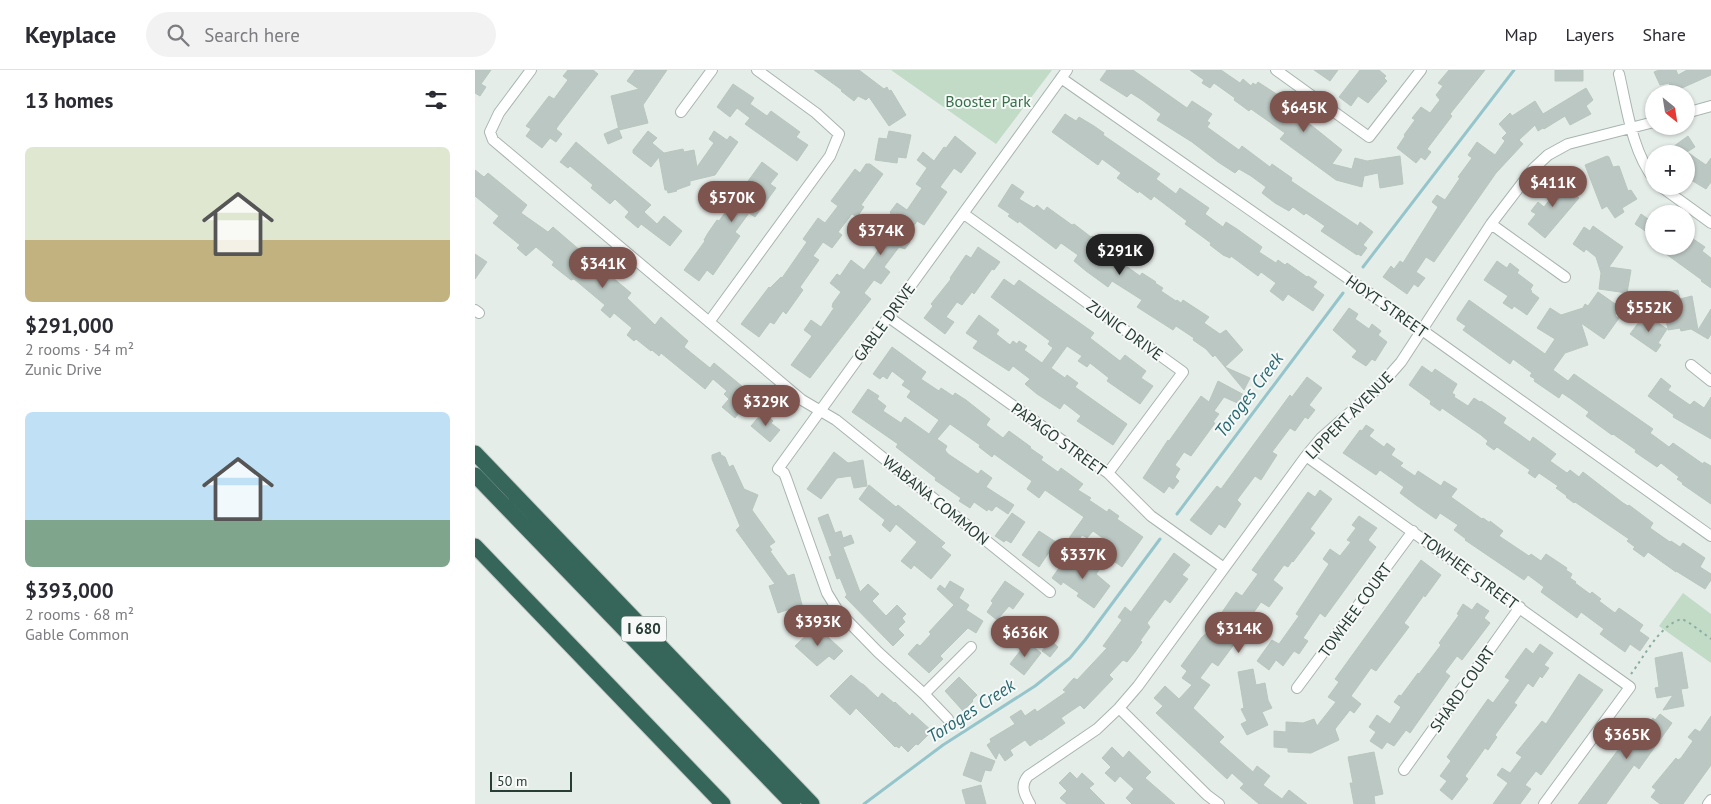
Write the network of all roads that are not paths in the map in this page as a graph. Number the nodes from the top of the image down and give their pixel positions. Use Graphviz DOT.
graph roads {
  1 [pos="531,70"];
  2 [pos="712,70"];
  3 [pos="757,70"];
  4 [pos="1276,70"];
  5 [pos="1421,70"];
  6 [pos="1064,74"];
  7 [pos="1619,74"];
  8 [pos="1711,106"];
  9 [pos="1695,110"];
  10 [pos="681,112"];
  11 [pos="1645,124"];
  12 [pos="1632,127"];
  13 [pos="1645,167"];
  14 [pos="1673,195"];
  15 [pos="964,214"];
  16 [pos="1711,223"];
  17 [pos="1491,224"];
  18 [pos="1565,277"];
  19 [pos="887,316"];
  20 [pos="709,322"];
  21 [pos="1423,330"];
  22 [pos="1691,365"];
  23 [pos="1711,381"];
  24 [pos="820,410"];
  25 [pos="475,453"];
  26 [pos="1306,456"];
  27 [pos="1108,473"];
  28 [pos="475,475"];
  29 [pos="1413,531"];
  30 [pos="1711,536"];
  31 [pos="475,546"];
  32 [pos="1224,568"];
  33 [pos="1050,592"];
  34 [pos="1520,607"];
  35 [pos="971,647"];
  36 [pos="1297,688"];
  37 [pos="924,694"];
  38 [pos="1119,708"];
  39 [pos="948,719"];
  40 [pos="1405,770"];
  41 [pos="1711,800"];
  42 [pos="723,804"];
  43 [pos="793,804"];
  44 [pos="812,804"];
  45 [pos="1030,804"];
  46 [pos="1219,804"];
  47 [pos="1544,804"];
  48 [pos="1708,804"];
  1 -- 20 [label="street, WABANA COMMON"];
  2 -- 10 [label="street"];
  3 -- 20 [label="street"];
  4 -- 5 [label="street"];
  6 -- 15 [label="street, GABLE DRIVE"];
  6 -- 21 [label="street, HOYT STREET"];
  7 -- 12 [label="street"];
  8 -- 9 [label="street"];
  11 -- 12 [label="street, LIPPERT AVENUE"];
  12 -- 13 [label="street"];
  12 -- 17 [label="street, LIPPERT AVENUE"];
  14 -- 16 [label="street"];
  15 -- 19 [label="street, GABLE DRIVE"];
  15 -- 27 [label="street, ZUNIC DRIVE"];
  17 -- 18 [label="street"];
  17 -- 21 [label="street, LIPPERT AVENUE"];
  19 -- 24 [label="street, GABLE DRIVE"];
  19 -- 27 [label="street, PAPAGO STREET"];
  20 -- 24 [label="street, WABANA COMMON"];
  21 -- 26 [label="street, LIPPERT AVENUE"];
  21 -- 30 [label="street, HOYT STREET"];
  22 -- 23 [label="street"];
  24 -- 33 [label="street, WABANA COMMON"];
  24 -- 37 [label="street, GABLE DRIVE"];
  25 -- 44 [label="highway, I 680"];
  26 -- 29 [label="street, TOWHEE STREET"];
  26 -- 32 [label="street, LIPPERT AVENUE"];
  27 -- 32 [label="street, PAPAGO STREET"];
  28 -- 43 [label="highway, I 680"];
  29 -- 34 [label="street, TOWHEE STREET"];
  29 -- 36 [label="street, TOWHEE COURT"];
  31 -- 42 [label="highway"];
  32 -- 38 [label="street, LIPPERT AVENUE"];
  34 -- 40 [label="street, SHARD COURT"];
  34 -- 47 [label="street, TOWHEE STREET"];
  35 -- 37 [label="street"];
  37 -- 39 [label="street"];
  38 -- 45 [label="street, LIPPERT AVENUE"];
  38 -- 46 [label="street"];
  41 -- 48 [label="street"];
}
